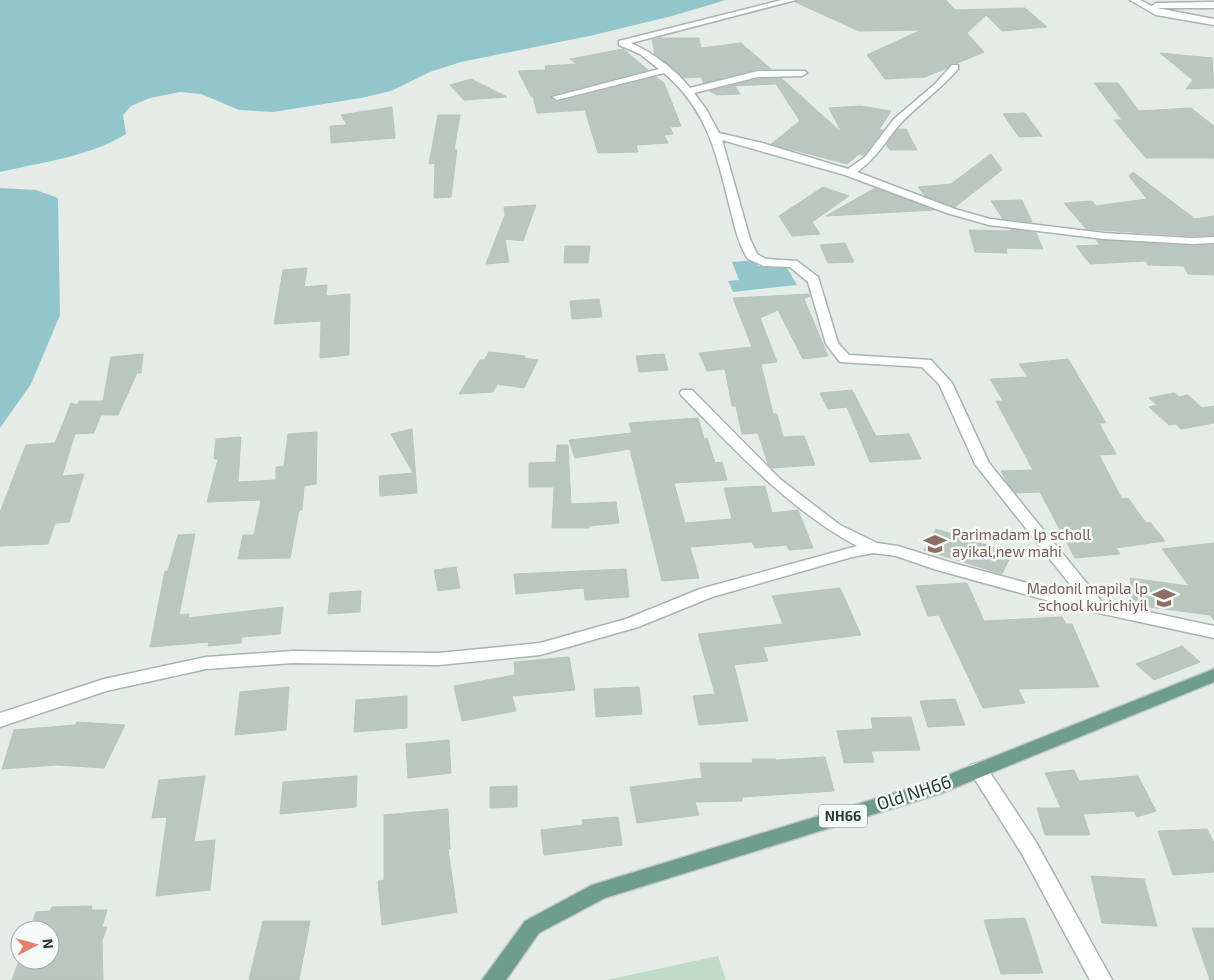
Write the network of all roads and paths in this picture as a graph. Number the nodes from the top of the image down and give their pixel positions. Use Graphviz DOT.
graph roads {
  1 [pos="792,0"];
  2 [pos="1134,0"];
  3 [pos="1214,5"];
  4 [pos="1146,6"];
  5 [pos="1214,22"];
  6 [pos="955,67"];
  7 [pos="666,70"];
  8 [pos="802,73"];
  9 [pos="687,92"];
  10 [pos="557,97"];
  11 [pos="715,135"];
  12 [pos="848,173"];
  13 [pos="1214,240"];
  14 [pos="1192,241"];
  15 [pos="1214,252"];
  16 [pos="687,393"];
  17 [pos="873,548"];
  18 [pos="1097,607"];
  19 [pos="1214,632"];
  20 [pos="1214,675"];
  21 [pos="0,720"];
  22 [pos="978,770"];
  23 [pos="493,980"];
  24 [pos="1101,980"];
  1 -- 7 [label="street"];
  2 -- 4 [label="street"];
  3 -- 4 [label="street"];
  4 -- 5 [label="street"];
  6 -- 12 [label="street"];
  7 -- 9 [label="street"];
  7 -- 10 [label="street"];
  8 -- 9 [label="street"];
  9 -- 11 [label="street"];
  11 -- 12 [label="street"];
  11 -- 18 [label="street"];
  12 -- 14 [label="street"];
  13 -- 14 [label="street"];
  14 -- 15 [label="street"];
  16 -- 17 [label="street"];
  17 -- 18 [label="street"];
  17 -- 21 [label="street"];
  18 -- 19 [label="street"];
  20 -- 22 [label="main road, Old NH66 / NH66"];
  22 -- 23 [label="main road, Old NH66 / NH66"];
  22 -- 24 [label="street"];
}
